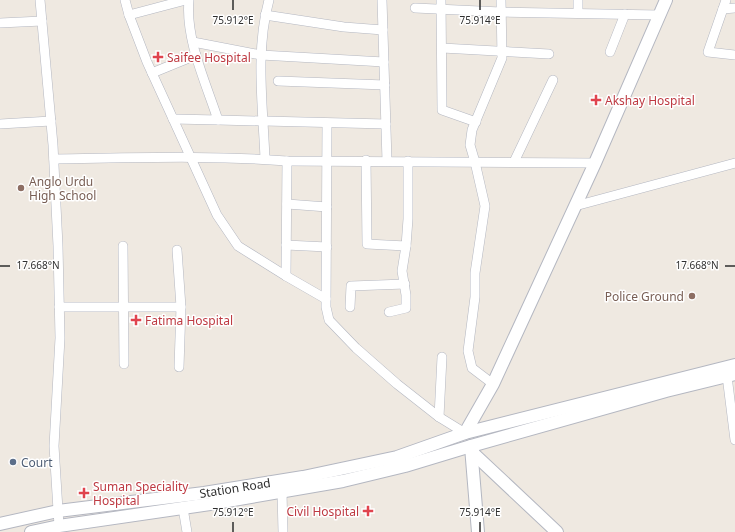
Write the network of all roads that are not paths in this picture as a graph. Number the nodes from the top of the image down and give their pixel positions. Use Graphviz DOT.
graph roads {
  1 [pos="40,0"];
  2 [pos="125,0"];
  3 [pos="187,0"];
  4 [pos="269,0"];
  5 [pos="382,0"];
  6 [pos="501,0"];
  7 [pos="578,0"];
  8 [pos="666,0"];
  9 [pos="724,4"];
  10 [pos="441,5"];
  11 [pos="414,8"];
  12 [pos="735,8"];
  13 [pos="501,12"];
  14 [pos="578,13"];
  15 [pos="625,14"];
  16 [pos="129,15"];
  17 [pos="265,15"];
  18 [pos="660,15"];
  19 [pos="42,21"];
  20 [pos="0,23"];
  21 [pos="383,30"];
  22 [pos="193,42"];
  23 [pos="442,48"];
  24 [pos="502,52"];
  25 [pos="610,52"];
  26 [pos="549,54"];
  27 [pos="196,55"];
  28 [pos="261,55"];
  29 [pos="735,55"];
  30 [pos="384,62"];
  31 [pos="152,73"];
  32 [pos="553,80"];
  33 [pos="278,81"];
  34 [pos="385,85"];
  35 [pos="173,119"];
  36 [pos="218,120"];
  37 [pos="51,121"];
  38 [pos="264,121"];
  39 [pos="476,122"];
  40 [pos="327,123"];
  41 [pos="0,124"];
  42 [pos="386,124"];
  43 [pos="190,158"];
  44 [pos="54,159"];
  45 [pos="265,159"];
  46 [pos="287,160"];
  47 [pos="327,160"];
  48 [pos="366,160"];
  49 [pos="387,160"];
  50 [pos="408,161"];
  51 [pos="475,162"];
  52 [pos="514,162"];
  53 [pos="595,163"];
  54 [pos="735,163"];
  55 [pos="287,204"];
  56 [pos="575,206"];
  57 [pos="327,207"];
  58 [pos="286,245"];
  59 [pos="123,246"];
  60 [pos="406,246"];
  61 [pos="327,247"];
  62 [pos="177,250"];
  63 [pos="286,276"];
  64 [pos="404,284"];
  65 [pos="326,298"];
  66 [pos="60,307"];
  67 [pos="124,307"];
  68 [pos="181,307"];
  69 [pos="350,307"];
  70 [pos="389,312"];
  71 [pos="442,357"];
  72 [pos="124,364"];
  73 [pos="735,365"];
  74 [pos="179,367"];
  75 [pos="731,375"];
  76 [pos="493,384"];
  77 [pos="439,417"];
  78 [pos="465,433"];
  79 [pos="735,440"];
  80 [pos="470,446"];
  81 [pos="282,492"];
  82 [pos="183,508"];
  83 [pos="58,511"];
  84 [pos="0,524"];
  85 [pos="59,529"];
  86 [pos="31,532"];
  87 [pos="187,532"];
  88 [pos="283,532"];
  89 [pos="478,532"];
  90 [pos="557,532"];
  1 -- 19 [label="street"];
  2 -- 16 [label="street"];
  3 -- 16 [label="street"];
  3 -- 22 [label="street"];
  4 -- 17 [label="street"];
  5 -- 21 [label="street"];
  6 -- 13 [label="street"];
  7 -- 14 [label="street"];
  8 -- 18 [label="main road"];
  9 -- 12 [label="street"];
  9 -- 29 [label="street"];
  10 -- 11 [label="street"];
  10 -- 13 [label="street"];
  10 -- 23 [label="street"];
  13 -- 14 [label="street"];
  13 -- 24 [label="street"];
  14 -- 15 [label="street"];
  15 -- 18 [label="street"];
  15 -- 25 [label="street"];
  16 -- 31 [label="street"];
  17 -- 21 [label="street"];
  17 -- 28 [label="street"];
  18 -- 53 [label="main road"];
  19 -- 20 [label="street"];
  19 -- 37 [label="street"];
  21 -- 30 [label="street"];
  22 -- 27 [label="street"];
  22 -- 28 [label="street"];
  23 -- 24 [label="street"];
  23 -- 39 [label="street"];
  24 -- 26 [label="street"];
  24 -- 39 [label="street"];
  27 -- 31 [label="street"];
  27 -- 36 [label="street"];
  28 -- 30 [label="street"];
  28 -- 38 [label="street"];
  30 -- 34 [label="street"];
  31 -- 35 [label="street"];
  32 -- 52 [label="street"];
  33 -- 34 [label="street"];
  34 -- 42 [label="street"];
  35 -- 36 [label="street"];
  35 -- 43 [label="street"];
  36 -- 38 [label="street"];
  37 -- 41 [label="street"];
  37 -- 44 [label="street"];
  38 -- 40 [label="street"];
  38 -- 45 [label="street"];
  39 -- 51 [label="street"];
  40 -- 42 [label="street"];
  40 -- 47 [label="street"];
  42 -- 49 [label="street"];
  43 -- 44 [label="street"];
  43 -- 45 [label="street"];
  43 -- 63 [label="street"];
  44 -- 66 [label="street"];
  45 -- 46 [label="street"];
  46 -- 47 [label="street"];
  46 -- 55 [label="street"];
  47 -- 48 [label="street"];
  47 -- 57 [label="street"];
  48 -- 49 [label="street"];
  48 -- 60 [label="street"];
  49 -- 50 [label="street"];
  50 -- 51 [label="street"];
  50 -- 60 [label="street"];
  51 -- 52 [label="street"];
  51 -- 76 [label="street"];
  52 -- 53 [label="street"];
  53 -- 56 [label="main road"];
  54 -- 56 [label="street"];
  55 -- 57 [label="street"];
  55 -- 58 [label="street"];
  56 -- 76 [label="main road"];
  57 -- 61 [label="street"];
  58 -- 61 [label="street"];
  58 -- 63 [label="street"];
  59 -- 67 [label="street"];
  60 -- 64 [label="street"];
  61 -- 65 [label="street"];
  62 -- 68 [label="street"];
  63 -- 65 [label="street"];
  64 -- 69 [label="street"];
  64 -- 70 [label="street"];
  65 -- 77 [label="street"];
  66 -- 67 [label="street"];
  66 -- 83 [label="street"];
  67 -- 68 [label="street"];
  67 -- 72 [label="street"];
  68 -- 74 [label="street"];
  71 -- 77 [label="street"];
  73 -- 78 [label="main road, Station Road"];
  75 -- 79 [label="street"];
  75 -- 80 [label="main road"];
  76 -- 78 [label="main road"];
  77 -- 78 [label="street"];
  78 -- 83 [label="main road, Station Road"];
  80 -- 81 [label="main road"];
  80 -- 89 [label="main road"];
  80 -- 90 [label="main road"];
  81 -- 82 [label="main road"];
  81 -- 88 [label="street"];
  82 -- 85 [label="main road"];
  82 -- 87 [label="street"];
  83 -- 84 [label="main road, Station Road"];
  83 -- 85 [label="street"];
  85 -- 86 [label="main road"];
}
